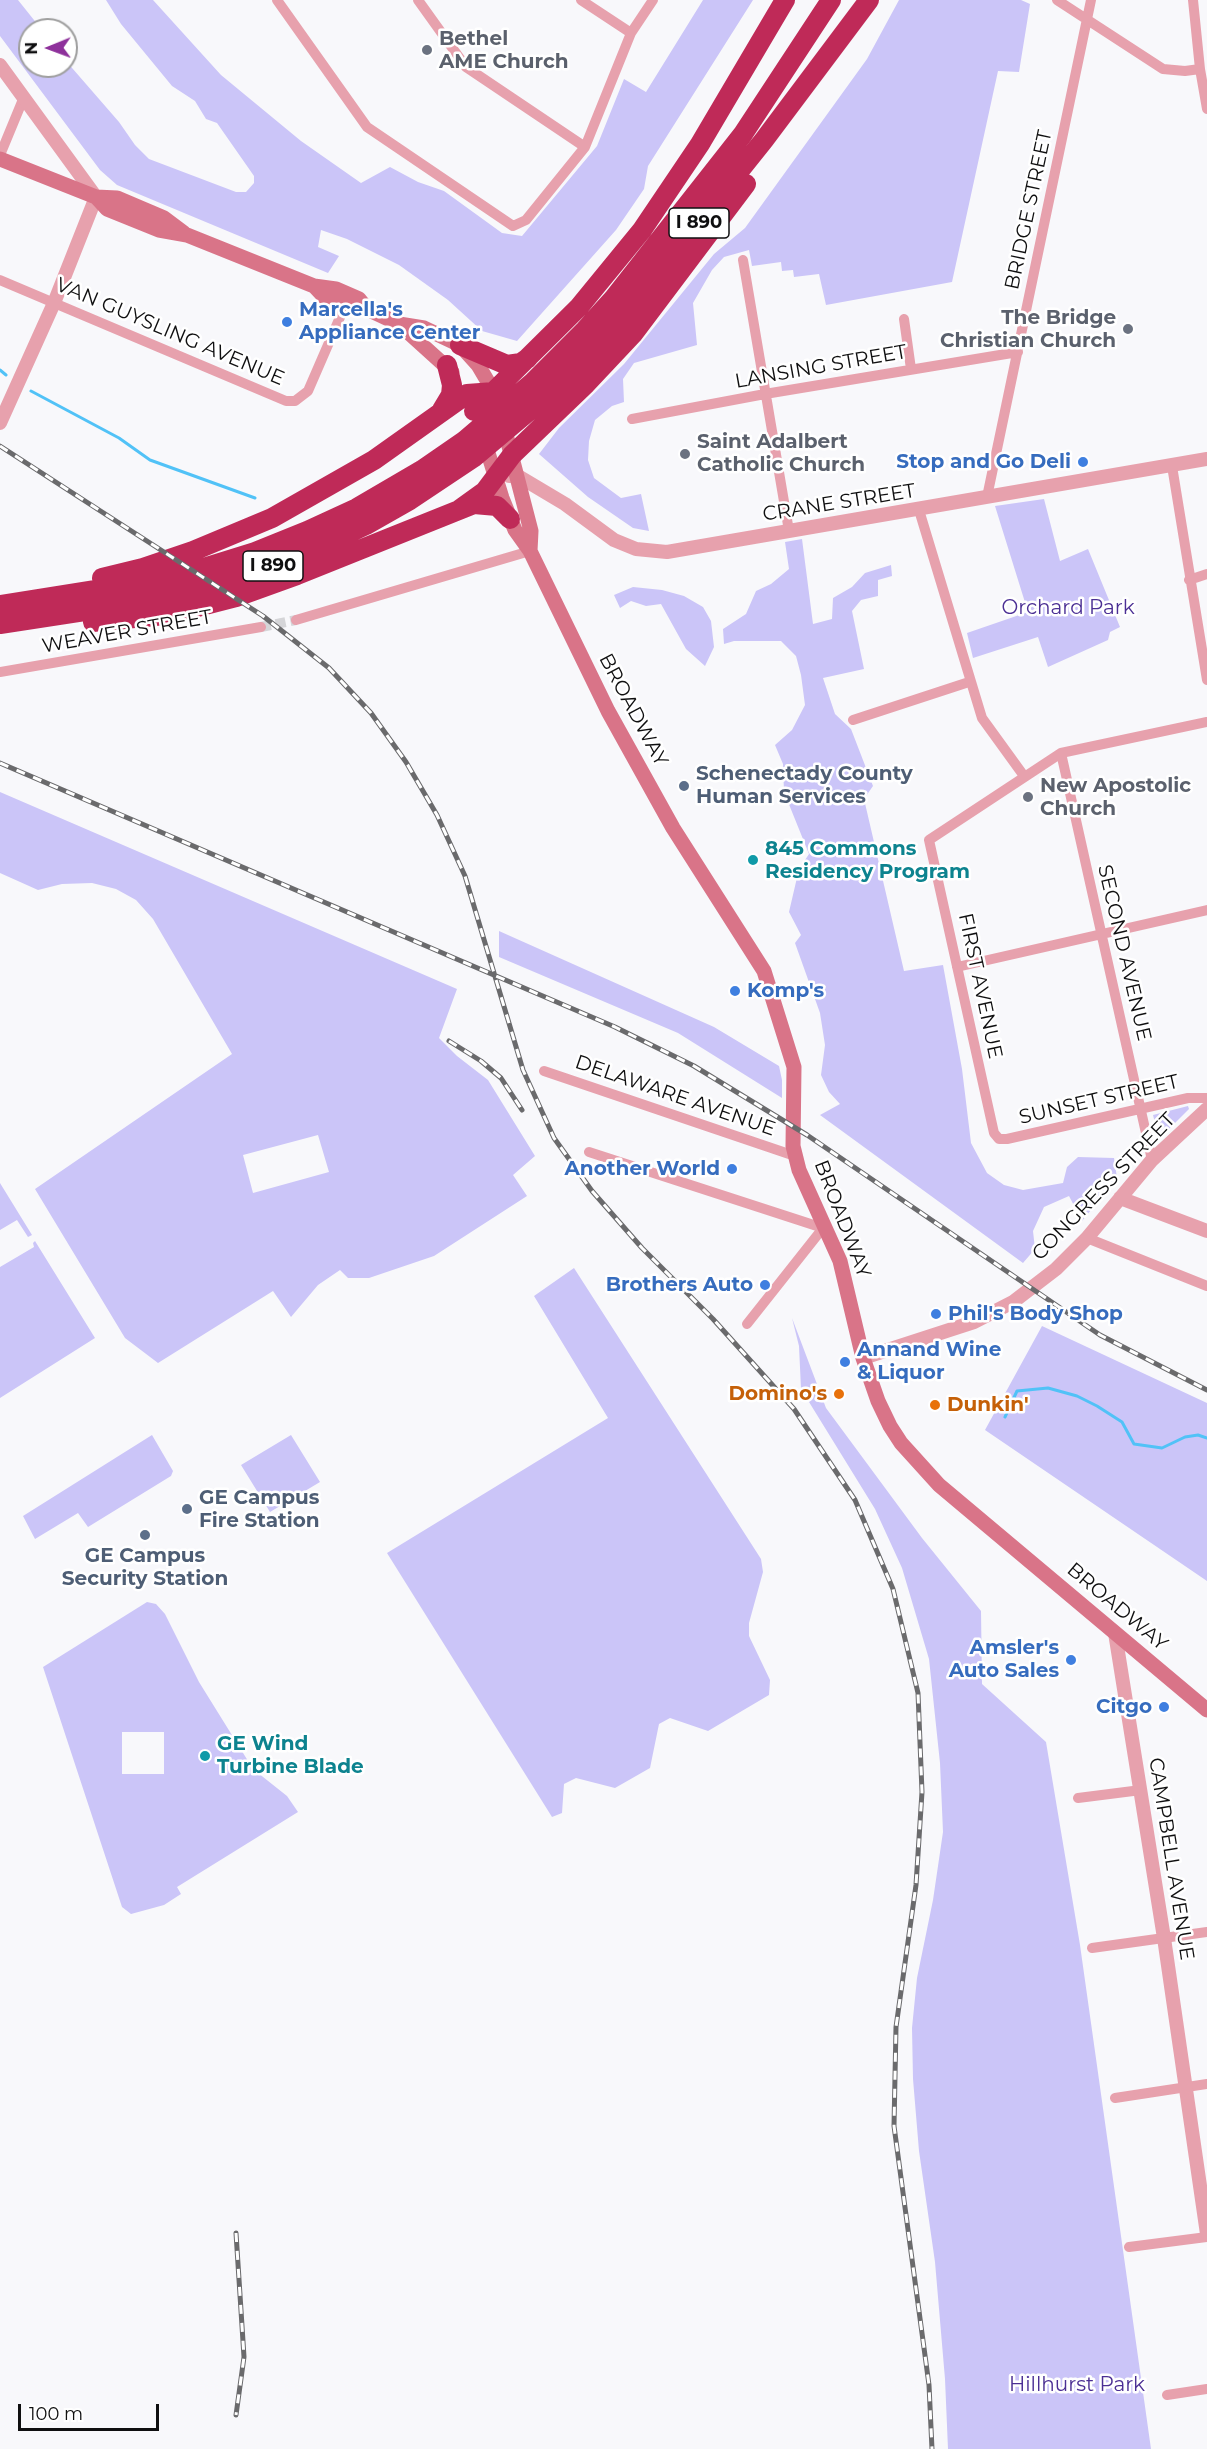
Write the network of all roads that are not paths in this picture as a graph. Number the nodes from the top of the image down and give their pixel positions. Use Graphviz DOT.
graph roads {
  1 [pos="277,0"];
  2 [pos="418,0"];
  3 [pos="581,0"];
  4 [pos="653,0"];
  5 [pos="785,0"];
  6 [pos="818,0"];
  7 [pos="831,0"];
  8 [pos="1057,0"];
  9 [pos="1091,0"];
  10 [pos="1193,0"];
  11 [pos="868,2"];
  12 [pos="1087,20"];
  13 [pos="631,33"];
  14 [pos="0,65"];
  15 [pos="1204,66"];
  16 [pos="24,97"];
  17 [pos="1207,109"];
  18 [pos="742,134"];
  19 [pos="585,147"];
  20 [pos="0,157"];
  21 [pos="96,197"];
  22 [pos="743,260"];
  23 [pos="0,280"];
  24 [pos="314,286"];
  25 [pos="54,303"];
  26 [pos="344,308"];
  27 [pos="366,309"];
  28 [pos="904,319"];
  29 [pos="399,324"];
  30 [pos="460,345"];
  31 [pos="541,346"];
  32 [pos="1018,352"];
  33 [pos="447,365"];
  34 [pos="911,369"];
  35 [pos="765,394"];
  36 [pos="501,398"];
  37 [pos="470,403"];
  38 [pos="440,413"];
  39 [pos="632,419"];
  40 [pos="0,423"];
  41 [pos="512,455"];
  42 [pos="1207,459"];
  43 [pos="1172,466"];
  44 [pos="495,476"];
  45 [pos="518,476"];
  46 [pos="987,497"];
  47 [pos="460,508"];
  48 [pos="918,510"];
  49 [pos="510,519"];
  50 [pos="789,531"];
  51 [pos="530,551"];
  52 [pos="1207,574"];
  53 [pos="1189,580"];
  54 [pos="0,603"];
  55 [pos="296,620"];
  56 [pos="0,626"];
  57 [pos="261,627"];
  58 [pos="0,672"];
  59 [pos="1207,680"];
  60 [pos="969,682"];
  61 [pos="853,720"];
  62 [pos="1207,722"];
  63 [pos="1061,753"];
  64 [pos="1024,776"];
  65 [pos="1207,910"];
  66 [pos="1101,934"];
  67 [pos="957,967"];
  68 [pos="544,1071"];
  69 [pos="1207,1098"];
  70 [pos="1140,1108"];
  71 [pos="1207,1109"];
  72 [pos="999,1139"];
  73 [pos="589,1152"];
  74 [pos="795,1156"];
  75 [pos="1152,1160"];
  76 [pos="1120,1198"];
  77 [pos="823,1228"];
  78 [pos="1207,1231"];
  79 [pos="1087,1238"];
  80 [pos="1207,1286"];
  81 [pos="747,1324"];
  82 [pos="863,1358"];
  83 [pos="1115,1633"];
  84 [pos="1207,1710"];
  85 [pos="1141,1790"];
  86 [pos="1078,1798"];
  87 [pos="1207,1932"];
  88 [pos="1164,1938"];
  89 [pos="1092,1948"];
  90 [pos="1207,2084"];
  91 [pos="1185,2088"];
  92 [pos="1115,2098"];
  93 [pos="1207,2235"];
  94 [pos="1129,2247"];
  95 [pos="1207,2390"];
  96 [pos="1167,2395"];
  1 -- 19 [label="street"];
  2 -- 19 [label="street"];
  3 -- 13 [label="street"];
  4 -- 13 [label="street"];
  5 -- 31 [label="highway"];
  6 -- 18 [label="highway"];
  7 -- 18 [label="highway, I 890"];
  8 -- 12 [label="street"];
  9 -- 12 [label="street, BRIDGE STREET"];
  10 -- 15 [label="street"];
  11 -- 41 [label="highway"];
  11 -- 56 [label="highway, I 890"];
  12 -- 15 [label="street"];
  12 -- 32 [label="street, BRIDGE STREET"];
  13 -- 19 [label="street"];
  14 -- 16 [label="street"];
  15 -- 17 [label="street"];
  16 -- 20 [label="street"];
  16 -- 21 [label="street"];
  18 -- 36 [label="highway, I 890"];
  20 -- 21 [label="main road, BROADWAY"];
  21 -- 24 [label="main road, BROADWAY"];
  21 -- 25 [label="street"];
  22 -- 35 [label="street"];
  23 -- 25 [label="street, VAN GUYSLING AVENUE"];
  24 -- 26 [label="main road, BROADWAY"];
  24 -- 27 [label="main road, BROADWAY"];
  25 -- 26 [label="street, VAN GUYSLING AVENUE"];
  25 -- 40 [label="street"];
  26 -- 27 [label="main road, BROADWAY"];
  27 -- 29 [label="main road, BROADWAY"];
  28 -- 34 [label="street"];
  29 -- 30 [label="main road, BROADWAY"];
  29 -- 33 [label="main road, BROADWAY"];
  30 -- 31 [label="highway"];
  30 -- 36 [label="main road, BROADWAY"];
  31 -- 36 [label="highway"];
  32 -- 34 [label="street, LANSING STREET"];
  32 -- 46 [label="street, BRIDGE STREET"];
  33 -- 37 [label="main road, BROADWAY"];
  33 -- 38 [label="highway"];
  34 -- 35 [label="street, LANSING STREET"];
  35 -- 39 [label="street, LANSING STREET"];
  35 -- 50 [label="street"];
  36 -- 37 [label="highway"];
  36 -- 41 [label="main road, BROADWAY"];
  36 -- 54 [label="highway, I 890"];
  37 -- 38 [label="highway"];
  37 -- 44 [label="main road, BROADWAY"];
  38 -- 54 [label="highway"];
  41 -- 44 [label="highway"];
  41 -- 45 [label="main road, BROADWAY"];
  42 -- 43 [label="street, CRANE STREET"];
  43 -- 46 [label="street, CRANE STREET"];
  43 -- 53 [label="street"];
  44 -- 45 [label="street"];
  44 -- 47 [label="highway"];
  44 -- 49 [label="main road, BROADWAY"];
  45 -- 50 [label="street, CRANE STREET"];
  45 -- 51 [label="main road, BROADWAY"];
  46 -- 48 [label="street, CRANE STREET"];
  47 -- 49 [label="highway"];
  47 -- 56 [label="highway"];
  48 -- 50 [label="street, CRANE STREET"];
  48 -- 60 [label="street"];
  49 -- 51 [label="main road, BROADWAY"];
  51 -- 55 [label="street"];
  51 -- 74 [label="main road, BROADWAY"];
  52 -- 53 [label="street"];
  53 -- 59 [label="street"];
  57 -- 58 [label="street, WEAVER STREET"];
  60 -- 61 [label="street"];
  60 -- 64 [label="street"];
  62 -- 63 [label="street"];
  63 -- 64 [label="street"];
  63 -- 66 [label="street, SECOND AVENUE"];
  64 -- 67 [label="street, FIRST AVENUE"];
  65 -- 66 [label="street"];
  66 -- 67 [label="street"];
  66 -- 70 [label="street, SECOND AVENUE"];
  67 -- 72 [label="street, FIRST AVENUE"];
  68 -- 74 [label="street, DELAWARE AVENUE"];
  69 -- 70 [label="street, SUNSET STREET"];
  70 -- 72 [label="street, SUNSET STREET"];
  70 -- 75 [label="street, SECOND AVENUE"];
  71 -- 75 [label="street, CONGRESS STREET"];
  73 -- 77 [label="street"];
  74 -- 77 [label="main road, BROADWAY"];
  75 -- 76 [label="street, CONGRESS STREET"];
  76 -- 78 [label="street"];
  76 -- 79 [label="street, CONGRESS STREET"];
  77 -- 81 [label="street"];
  77 -- 82 [label="main road, BROADWAY"];
  79 -- 80 [label="street"];
  79 -- 82 [label="street, CONGRESS STREET"];
  82 -- 83 [label="main road, BROADWAY"];
  83 -- 84 [label="main road, BROADWAY"];
  83 -- 85 [label="street, CAMPBELL AVENUE"];
  85 -- 86 [label="street"];
  85 -- 88 [label="street, CAMPBELL AVENUE"];
  87 -- 88 [label="street"];
  88 -- 89 [label="street"];
  88 -- 91 [label="street, CAMPBELL AVENUE"];
  90 -- 91 [label="street"];
  91 -- 92 [label="street"];
  91 -- 93 [label="street, CAMPBELL AVENUE"];
  93 -- 94 [label="street"];
  95 -- 96 [label="street"];
}
